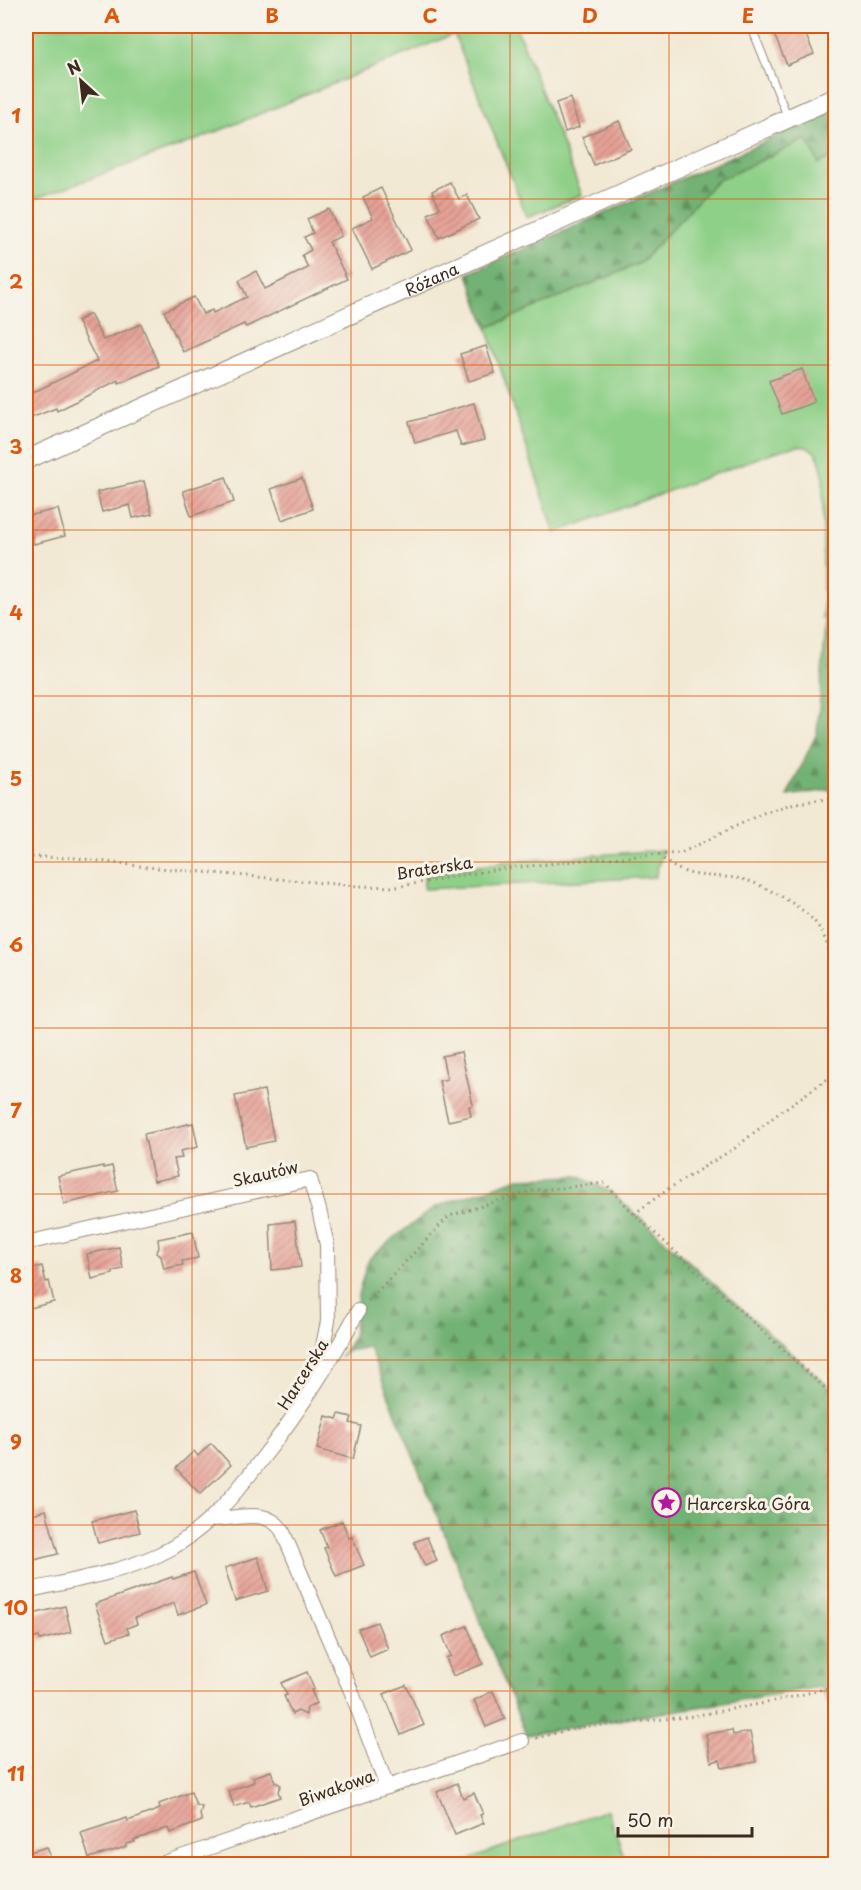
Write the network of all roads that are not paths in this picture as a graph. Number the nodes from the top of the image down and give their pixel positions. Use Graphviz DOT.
graph roads {
  1 [pos="751,26"];
  2 [pos="836,97"];
  3 [pos="788,118"];
  4 [pos="26,460"];
  5 [pos="26,1243"];
  6 [pos="358,1311"];
  7 [pos="316,1382"];
  8 [pos="211,1519"];
  9 [pos="26,1591"];
  10 [pos="522,1741"];
  11 [pos="387,1788"];
  12 [pos="161,1864"];
  1 -- 3 [label="lane"];
  2 -- 3 [label="street, Różana"];
  3 -- 4 [label="street, Różana"];
  5 -- 7 [label="street, Skautów"];
  6 -- 7 [label="street, Harcerska"];
  7 -- 8 [label="street, Harcerska"];
  8 -- 9 [label="street, Harcerska"];
  8 -- 11 [label="street"];
  10 -- 11 [label="street, Biwakowa"];
  11 -- 12 [label="street, Biwakowa"];
}
